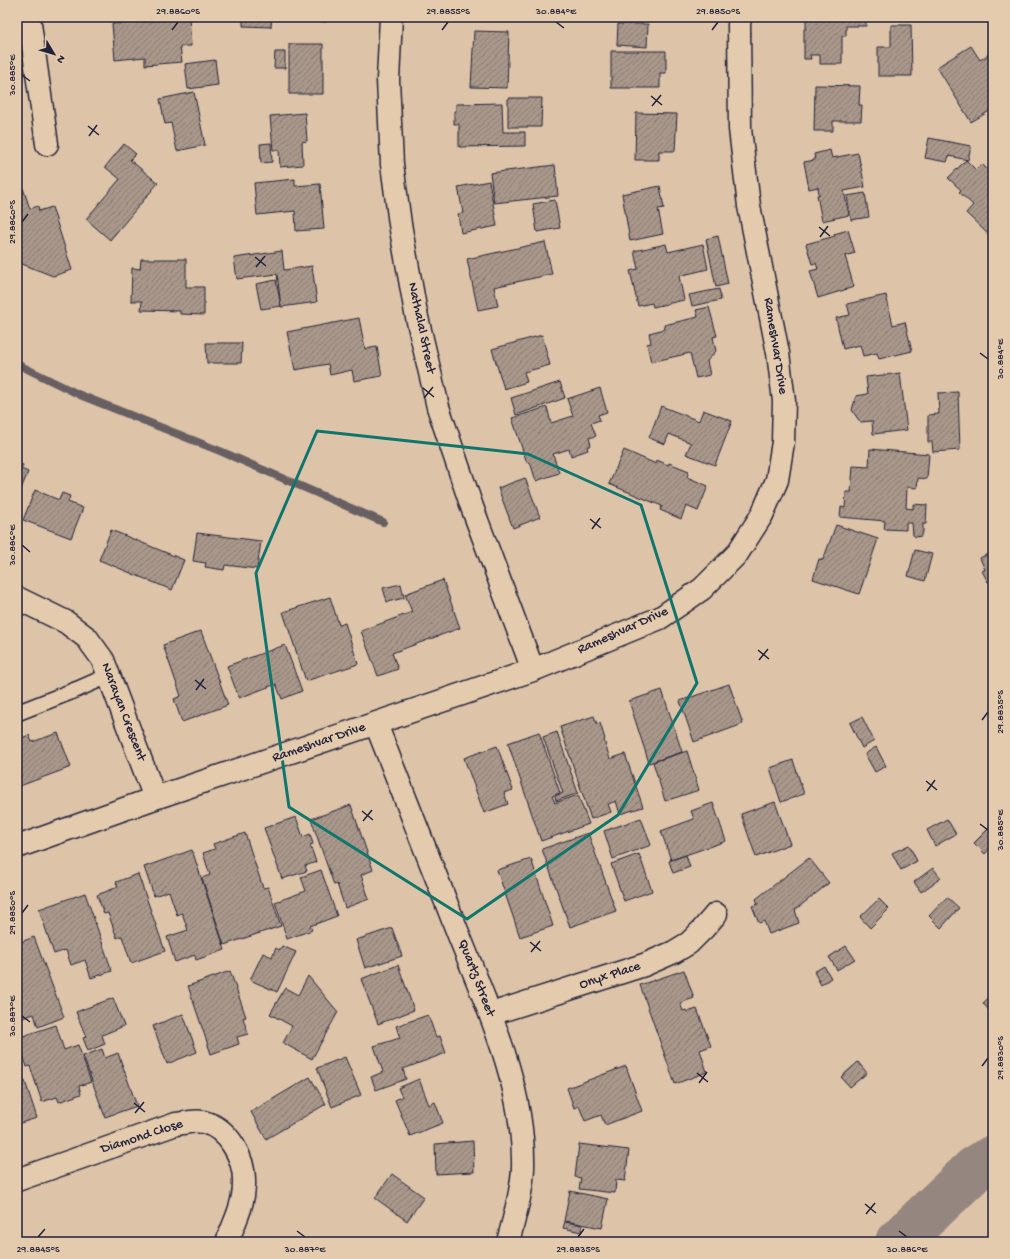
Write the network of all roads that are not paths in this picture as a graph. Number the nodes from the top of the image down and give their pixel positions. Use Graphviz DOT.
graph roads {
  1 [pos="29,17"];
  2 [pos="390,17"];
  3 [pos="740,17"];
  4 [pos="47,144"];
  5 [pos="17,598"];
  6 [pos="533,670"];
  7 [pos="110,675"];
  8 [pos="17,713"];
  9 [pos="376,724"];
  10 [pos="156,798"];
  11 [pos="17,847"];
  12 [pos="716,914"];
  13 [pos="491,1014"];
  14 [pos="17,1180"];
  15 [pos="226,1242"];
  16 [pos="508,1242"];
  1 -- 4 [label="street"];
  2 -- 6 [label="street, Nathalal Street"];
  3 -- 6 [label="street, Rameshvar Drive"];
  5 -- 7 [label="street, Narayan Crescent"];
  6 -- 9 [label="street, Rameshvar Drive"];
  7 -- 8 [label="lane"];
  7 -- 10 [label="street, Narayan Crescent"];
  9 -- 10 [label="street, Rameshvar Drive"];
  9 -- 13 [label="street, Quartz Street"];
  10 -- 11 [label="street, Rameshvar Drive"];
  12 -- 13 [label="street, Onyx Place"];
  13 -- 16 [label="street, Quartz Street"];
  14 -- 15 [label="street, Diamond Close"];
}
